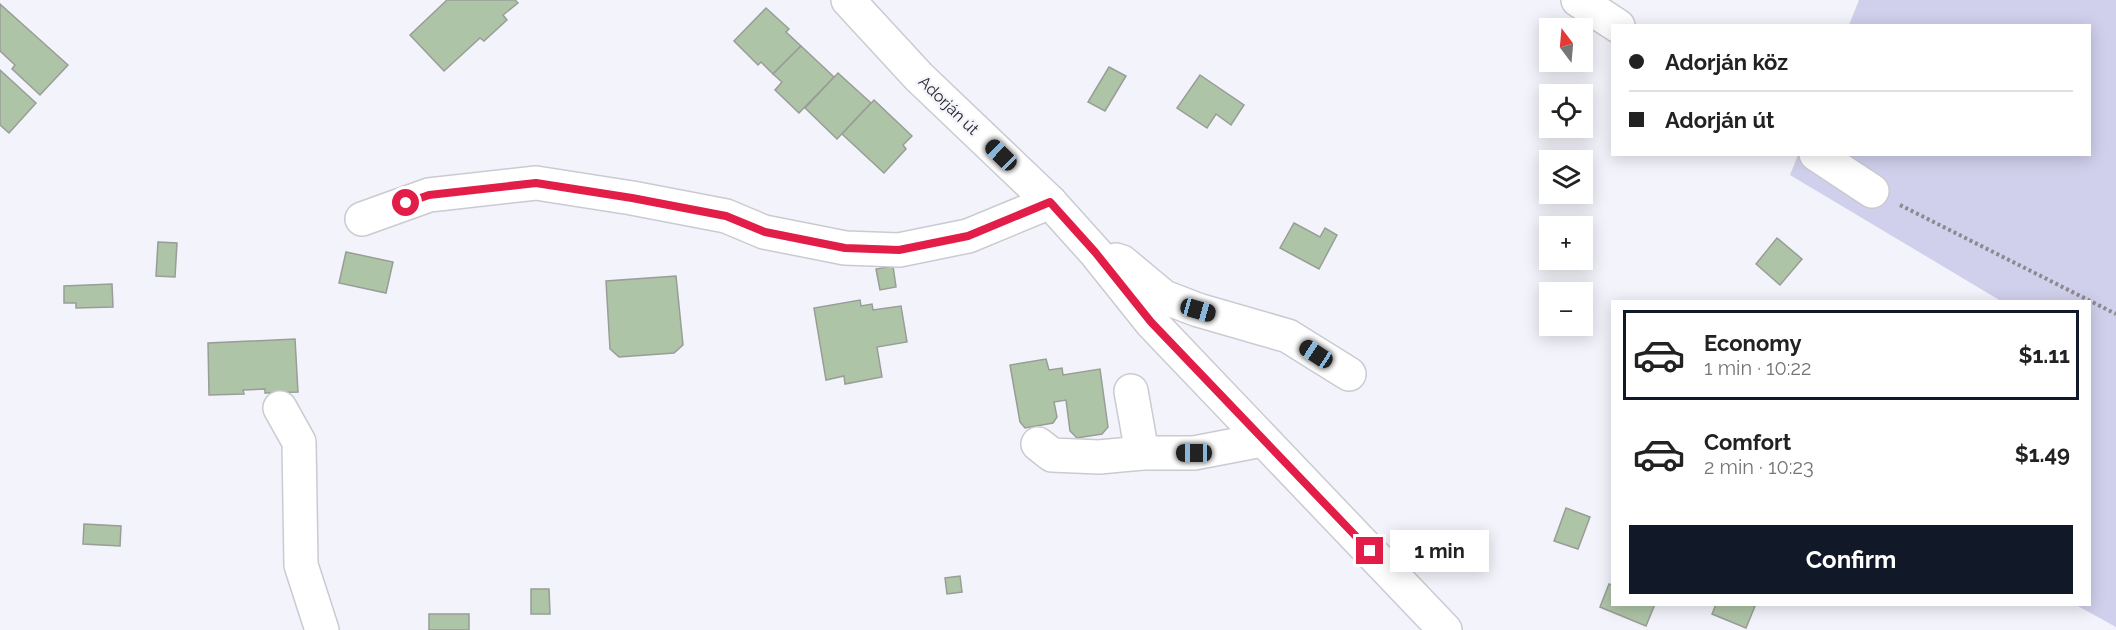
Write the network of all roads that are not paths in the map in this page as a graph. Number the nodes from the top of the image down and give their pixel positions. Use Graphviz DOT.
graph roads {
  1 [pos="848,0"];
  2 [pos="1578,0"];
  3 [pos="1615,24"];
  4 [pos="1819,156"];
  5 [pos="1872,191"];
  6 [pos="1050,202"];
  7 [pos="362,219"];
  8 [pos="1095,252"];
  9 [pos="1349,375"];
  10 [pos="1131,391"];
  11 [pos="280,408"];
  12 [pos="1262,440"];
  13 [pos="1038,444"];
  14 [pos="1142,453"];
  15 [pos="322,630"];
  16 [pos="1445,630"];
  1 -- 6 [label="street, Adorján út"];
  2 -- 3 [label="street"];
  4 -- 5 [label="street"];
  6 -- 7 [label="street"];
  6 -- 8 [label="street, Adorján út"];
  8 -- 9 [label="street"];
  8 -- 12 [label="street, Adorján út"];
  10 -- 14 [label="street"];
  11 -- 15 [label="street"];
  12 -- 14 [label="street"];
  12 -- 16 [label="street, Adorján út"];
  13 -- 14 [label="street"];
}
